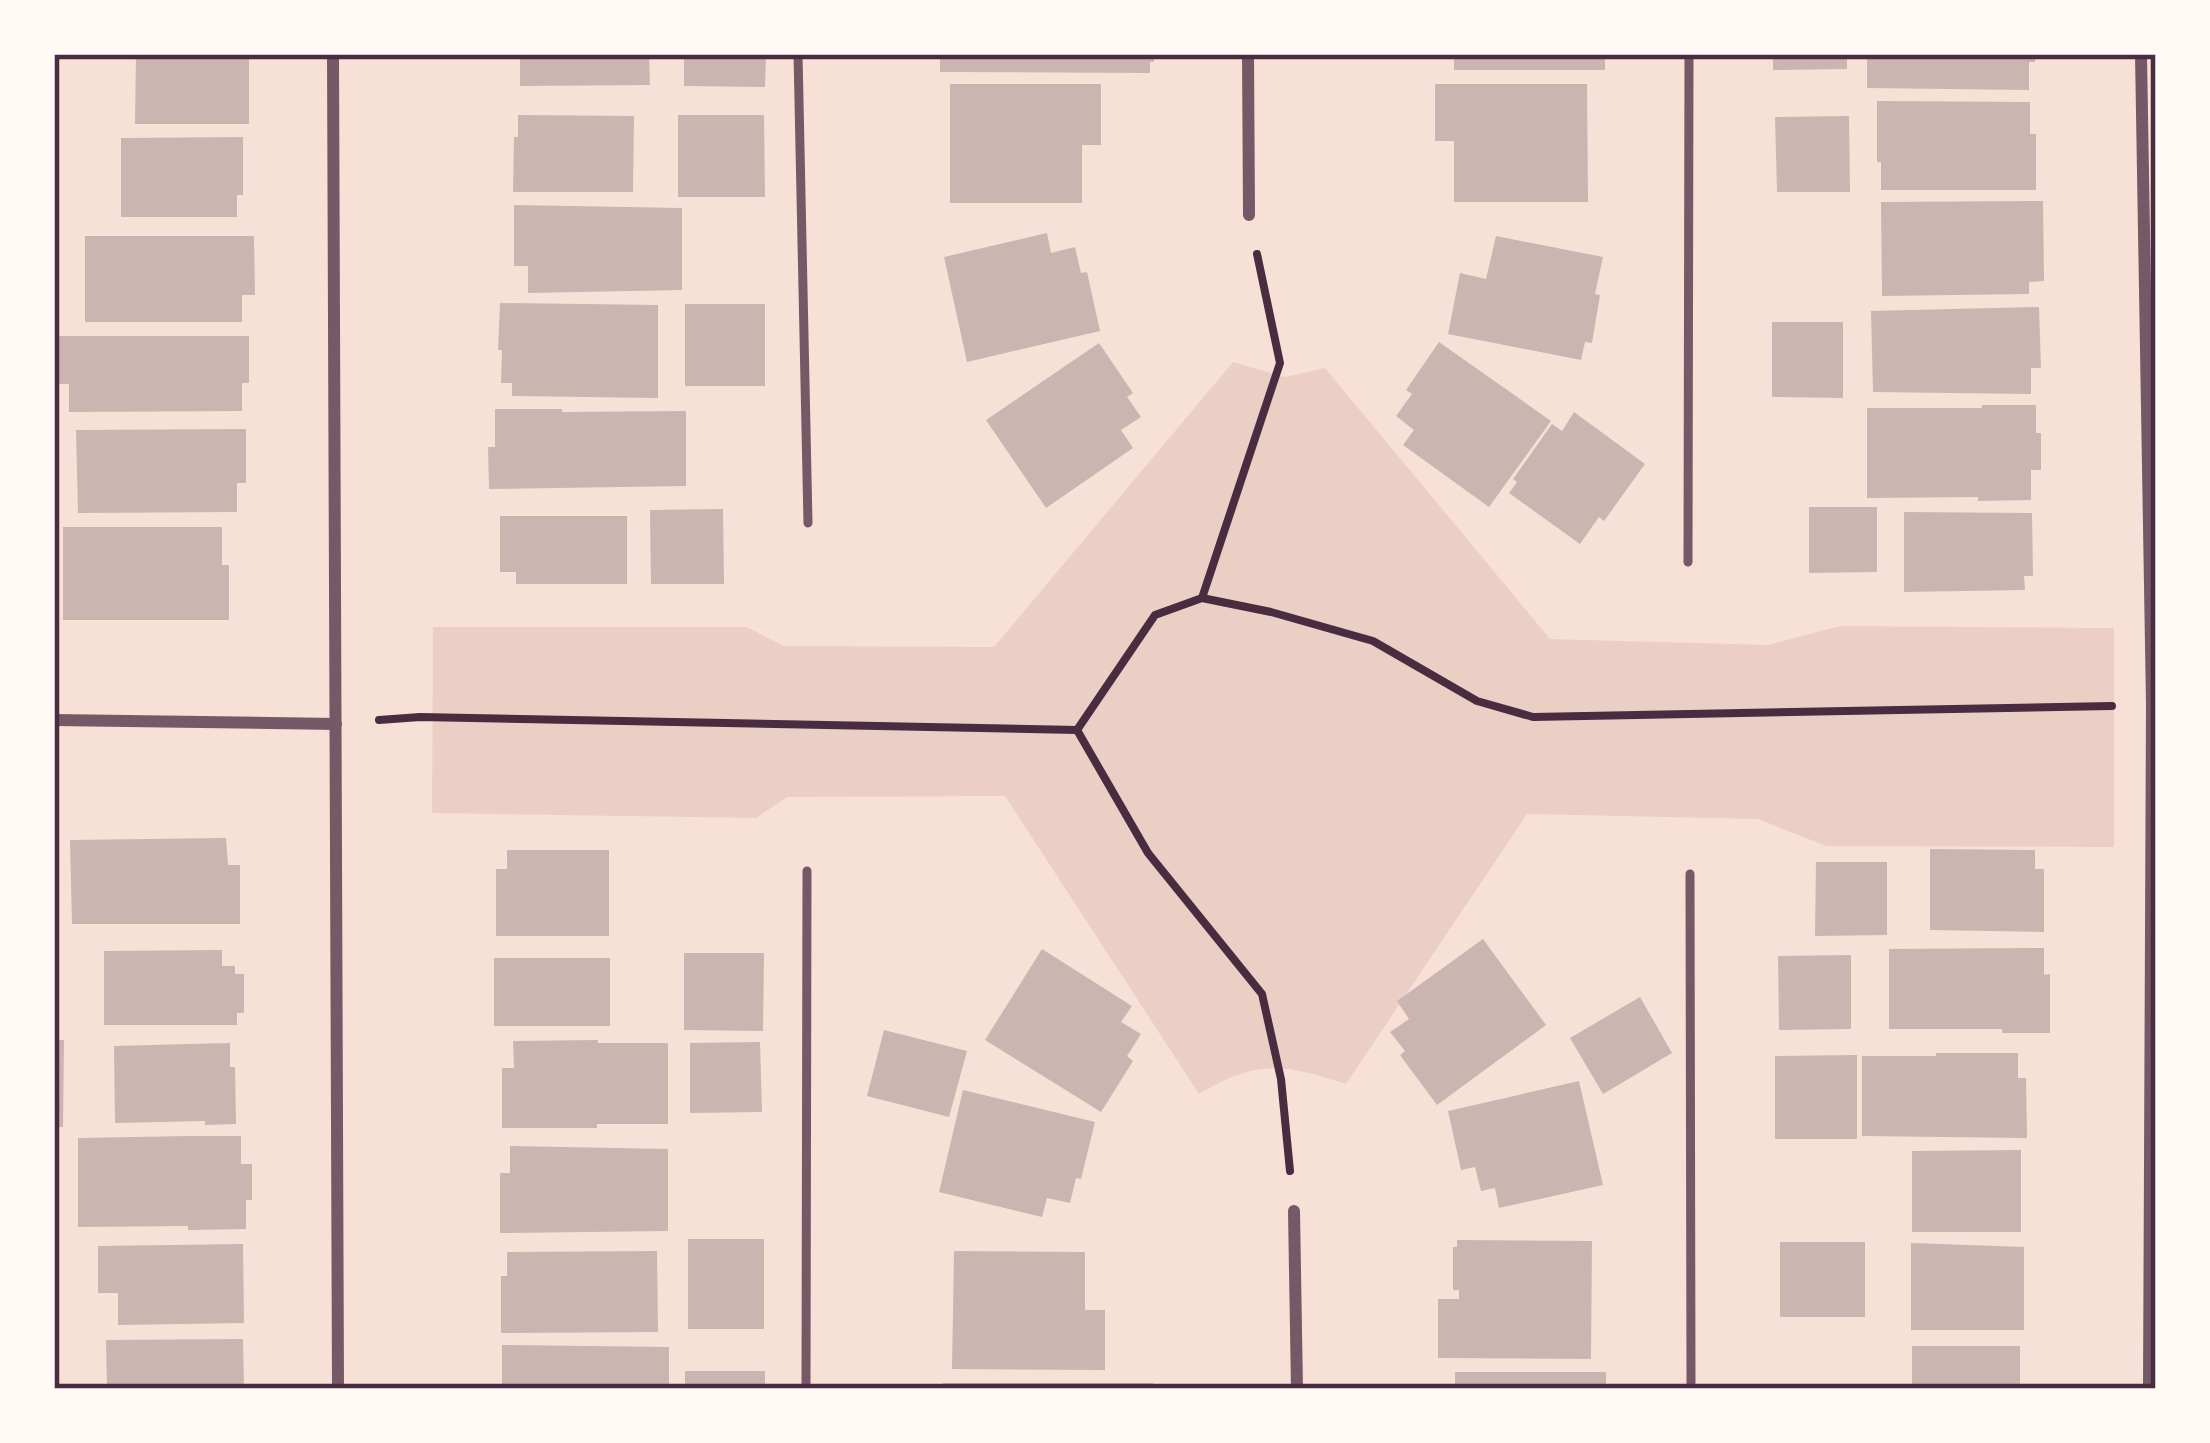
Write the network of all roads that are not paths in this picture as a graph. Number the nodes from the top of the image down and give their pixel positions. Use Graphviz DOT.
graph roads {
  1 [pos="333,54"];
  2 [pos="798,54"];
  3 [pos="1248,54"];
  4 [pos="1689,54"];
  5 [pos="2141,54"];
  6 [pos="1249,215"];
  7 [pos="808,523"];
  8 [pos="1688,562"];
  9 [pos="2154,704"];
  10 [pos="54,720"];
  11 [pos="336,724"];
  12 [pos="807,871"];
  13 [pos="1690,874"];
  14 [pos="1294,1211"];
  15 [pos="338,1389"];
  16 [pos="806,1389"];
  17 [pos="1297,1389"];
  18 [pos="1691,1389"];
  19 [pos="2150,1389"];
  1 -- 11 [label="street"];
  2 -- 7 [label="lane"];
  3 -- 6 [label="street"];
  4 -- 8 [label="lane"];
  5 -- 9 [label="street"];
  9 -- 19 [label="street"];
  10 -- 11 [label="street"];
  11 -- 15 [label="street"];
  12 -- 16 [label="lane"];
  13 -- 18 [label="lane"];
  14 -- 17 [label="street"];
}
